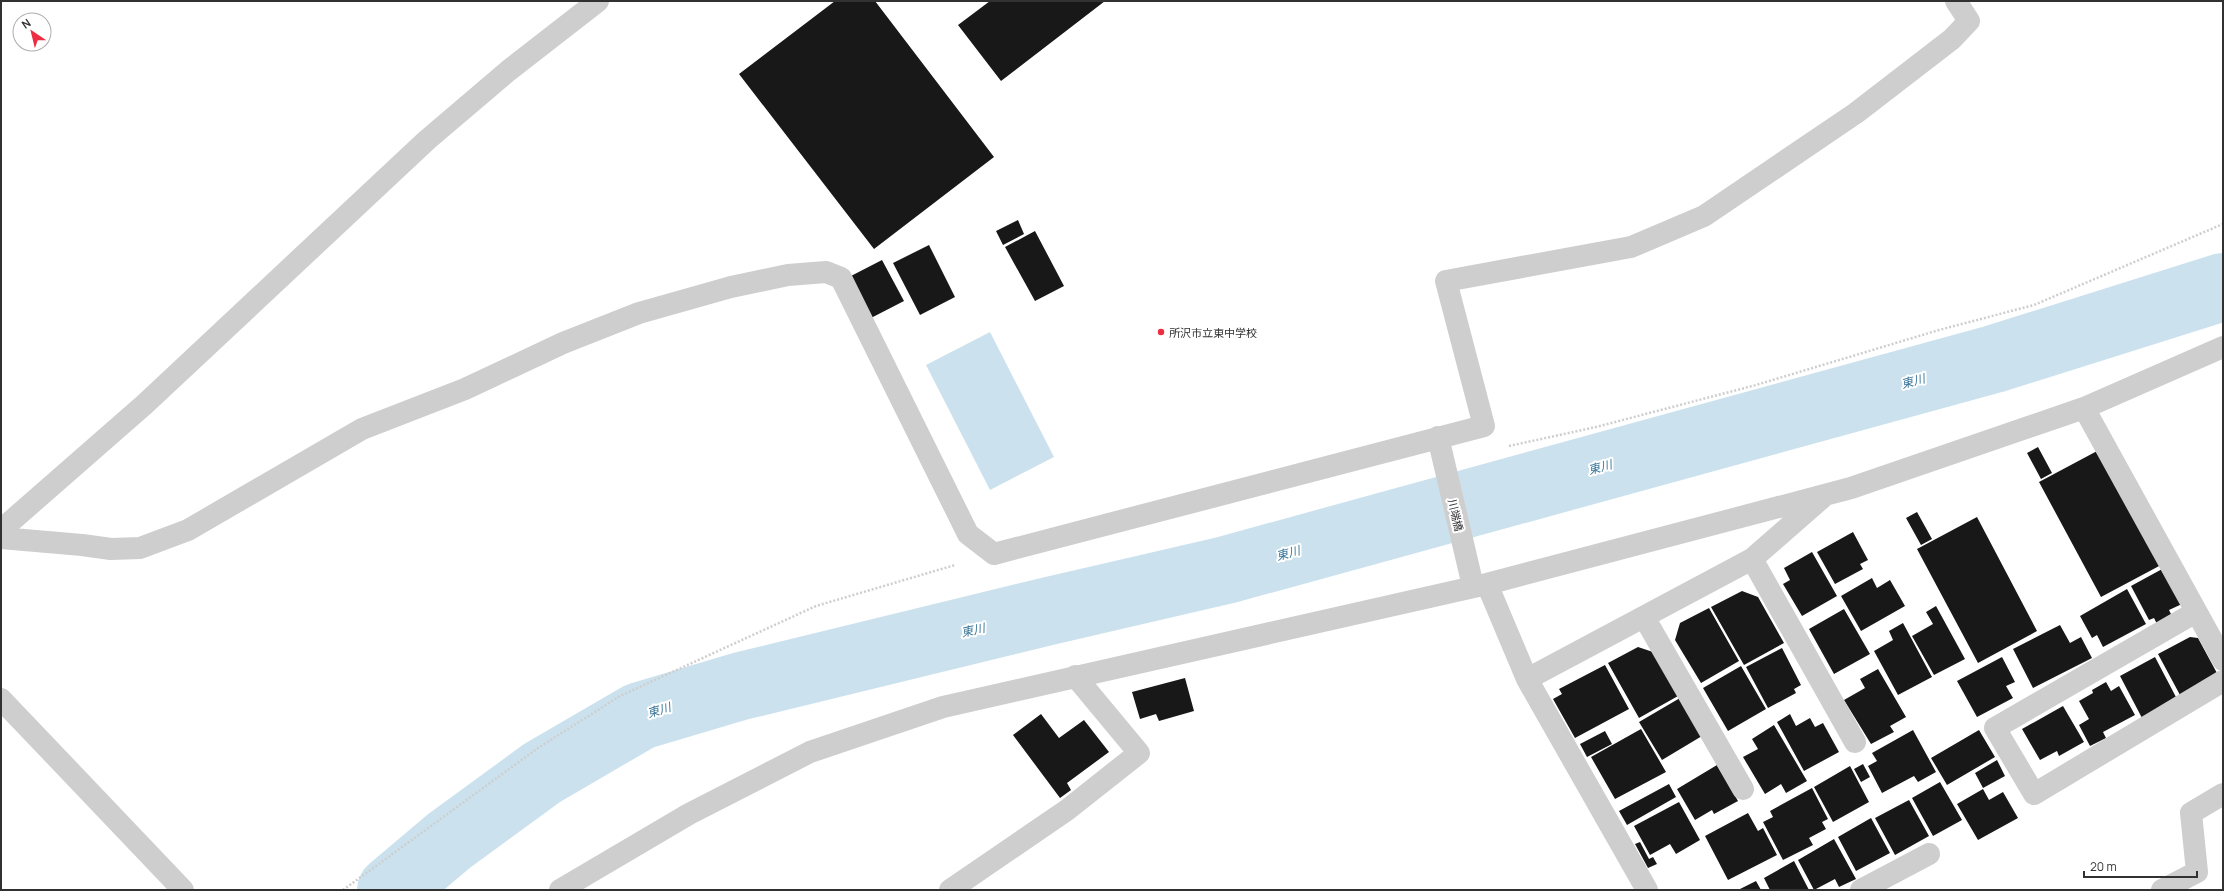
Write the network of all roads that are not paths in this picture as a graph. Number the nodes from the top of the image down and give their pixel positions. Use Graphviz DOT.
graph roads {
  1 [pos="598,1"];
  2 [pos="1956,1"];
  3 [pos="2223,347"];
  4 [pos="2084,408"];
  5 [pos="1440,447"];
  6 [pos="1826,494"];
  7 [pos="1,530"];
  8 [pos="1,538"];
  9 [pos="1752,560"];
  10 [pos="1476,581"];
  11 [pos="2196,612"];
  12 [pos="1644,617"];
  13 [pos="2223,660"];
  14 [pos="1075,676"];
  15 [pos="1527,679"];
  16 [pos="2223,681"];
  17 [pos="1,699"];
  18 [pos="1855,742"];
  19 [pos="1743,789"];
  20 [pos="2223,794"];
  21 [pos="1929,854"];
  22 [pos="2198,881"];
  23 [pos="183,890"];
  24 [pos="560,890"];
  25 [pos="950,890"];
  26 [pos="1647,890"];
  27 [pos="1861,890"];
  28 [pos="2162,890"];
  1 -- 7 [label="street"];
  2 -- 5 [label="street"];
  3 -- 4 [label="street"];
  4 -- 6 [label="street"];
  4 -- 11 [label="street"];
  5 -- 8 [label="street"];
  5 -- 10 [label="street, 川端橋"];
  6 -- 9 [label="street"];
  6 -- 10 [label="street"];
  9 -- 12 [label="street"];
  9 -- 18 [label="street"];
  10 -- 14 [label="street"];
  10 -- 15 [label="street, 川端橋"];
  11 -- 13 [label="street"];
  11 -- 16 [label="street"];
  12 -- 15 [label="street"];
  12 -- 19 [label="street"];
  14 -- 24 [label="street"];
  14 -- 25 [label="street"];
  15 -- 26 [label="street, 川端橋"];
  17 -- 23 [label="street"];
  20 -- 22 [label="street"];
  21 -- 27 [label="street"];
  22 -- 28 [label="street"];
}
